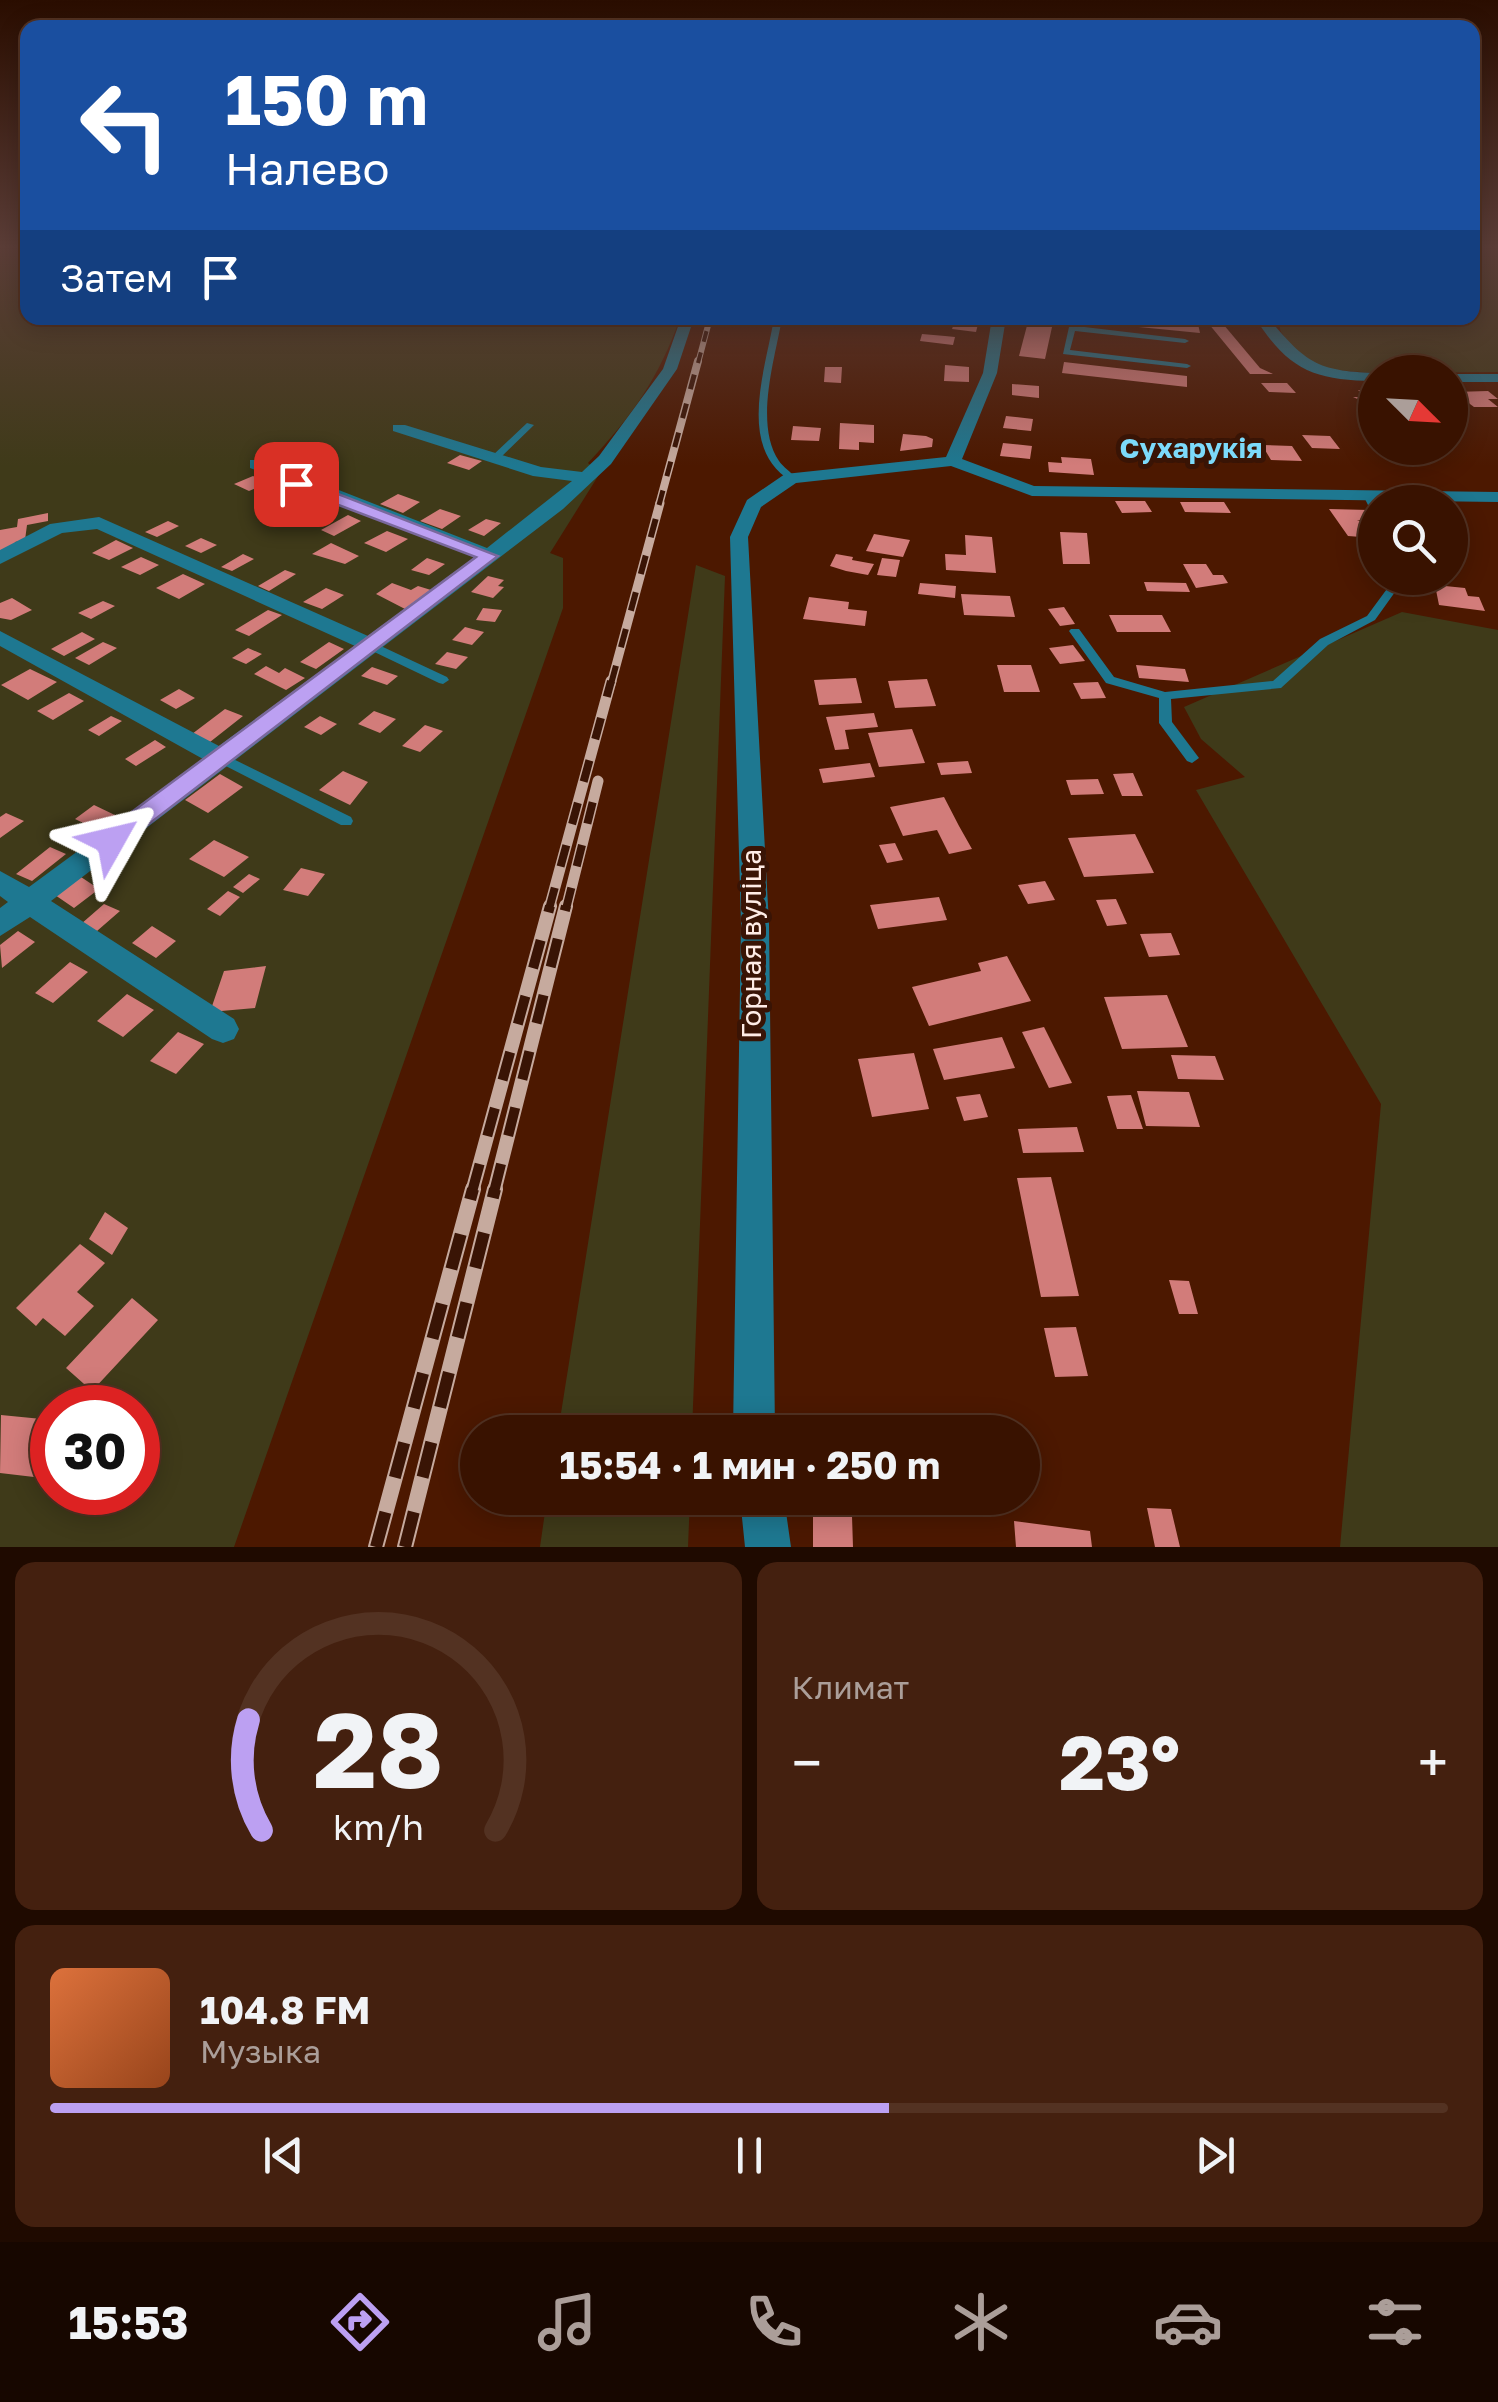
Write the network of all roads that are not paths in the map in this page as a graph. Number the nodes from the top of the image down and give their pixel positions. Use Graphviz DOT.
graph roads {
  1 [pos="685,325"];
  2 [pos="777,325"];
  3 [pos="998,325"];
  4 [pos="1073,325"];
  5 [pos="1267,325"];
  6 [pos="1072,328"];
  7 [pos="1185,341"];
  8 [pos="1187,366"];
  9 [pos="1358,377"];
  10 [pos="1468,378"];
  11 [pos="1498,378"];
  12 [pos="530,425"];
  13 [pos="399,428"];
  14 [pos="496,458"];
  15 [pos="953,461"];
  16 [pos="256,464"];
  17 [pos="586,474"];
  18 [pos="791,478"];
  19 [pos="1498,497"];
  20 [pos="1468,498"];
  21 [pos="1358,501"];
  22 [pos="489,556"];
  23 [pos="0,558"];
  24 [pos="1388,595"];
  25 [pos="1075,631"];
  26 [pos="0,638"];
  27 [pos="368,644"];
  28 [pos="443,680"];
  29 [pos="1165,696"];
  30 [pos="221,758"];
  31 [pos="1192,758"];
  32 [pos="346,822"];
  33 [pos="0,882"];
  34 [pos="28,903"];
  35 [pos="0,924"];
  36 [pos="224,1030"];
  37 [pos="754,1415"];
  38 [pos="764,1515"];
  39 [pos="768,1547"];
  1 -- 17 [label="street"];
  2 -- 18 [label="lane"];
  3 -- 15 [label="street"];
  4 -- 6 [label="lane"];
  5 -- 9 [label="street"];
  6 -- 7 [label="lane"];
  6 -- 8 [label="lane"];
  10 -- 11 [label="street"];
  12 -- 14 [label="lane"];
  13 -- 14 [label="street"];
  14 -- 17 [label="street"];
  15 -- 18 [label="street"];
  15 -- 21 [label="street"];
  16 -- 22 [label="street"];
  17 -- 22 [label="street"];
  18 -- 37 [label="street, Горная вуліца"];
  19 -- 20 [label="street"];
  22 -- 27 [label="street"];
  23 -- 27 [label="street"];
  24 -- 29 [label="lane"];
  25 -- 29 [label="lane"];
  26 -- 30 [label="street"];
  27 -- 28 [label="lane"];
  27 -- 30 [label="street"];
  29 -- 31 [label="lane"];
  30 -- 32 [label="lane"];
  30 -- 34 [label="street"];
  33 -- 34 [label="street"];
  34 -- 35 [label="street"];
  34 -- 36 [label="street"];
  38 -- 39 [label="street"];
}
